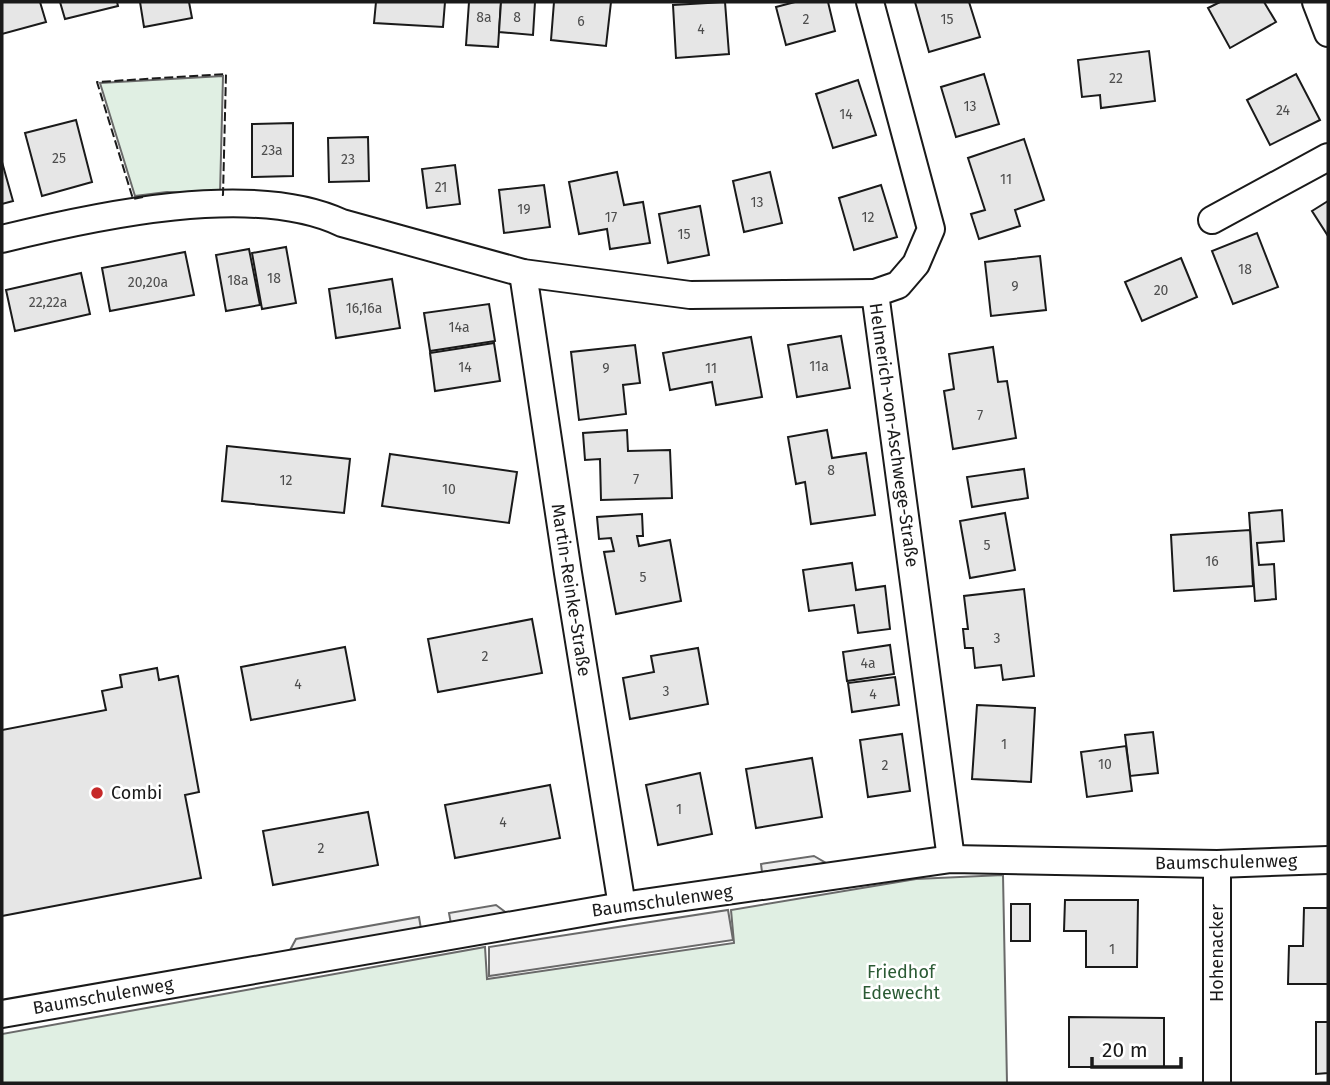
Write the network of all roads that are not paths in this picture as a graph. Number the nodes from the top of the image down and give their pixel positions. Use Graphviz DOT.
graph roads {
  1 [pos="870,2"];
  2 [pos="1316,2"];
  3 [pos="1328,33"];
  4 [pos="1328,158"];
  5 [pos="1212,220"];
  6 [pos="2,239"];
  7 [pos="523,273"];
  8 [pos="875,293"];
  9 [pos="951,859"];
  10 [pos="1328,860"];
  11 [pos="1217,864"];
  12 [pos="622,906"];
  13 [pos="2,1014"];
  14 [pos="1217,1083"];
  1 -- 8 [label="street, Helmerich-von-Aschwege-Straße"];
  2 -- 3 [label="street"];
  4 -- 5 [label="street"];
  6 -- 7 [label="street"];
  7 -- 8 [label="street"];
  7 -- 12 [label="street, Martin-Reinke-Straße"];
  8 -- 9 [label="street, Helmerich-von-Aschwege-Straße"];
  9 -- 11 [label="street, Baumschulenweg"];
  9 -- 12 [label="street, Baumschulenweg"];
  10 -- 11 [label="street, Baumschulenweg"];
  11 -- 14 [label="street, Hohenacker"];
  12 -- 13 [label="street, Baumschulenweg"];
}
